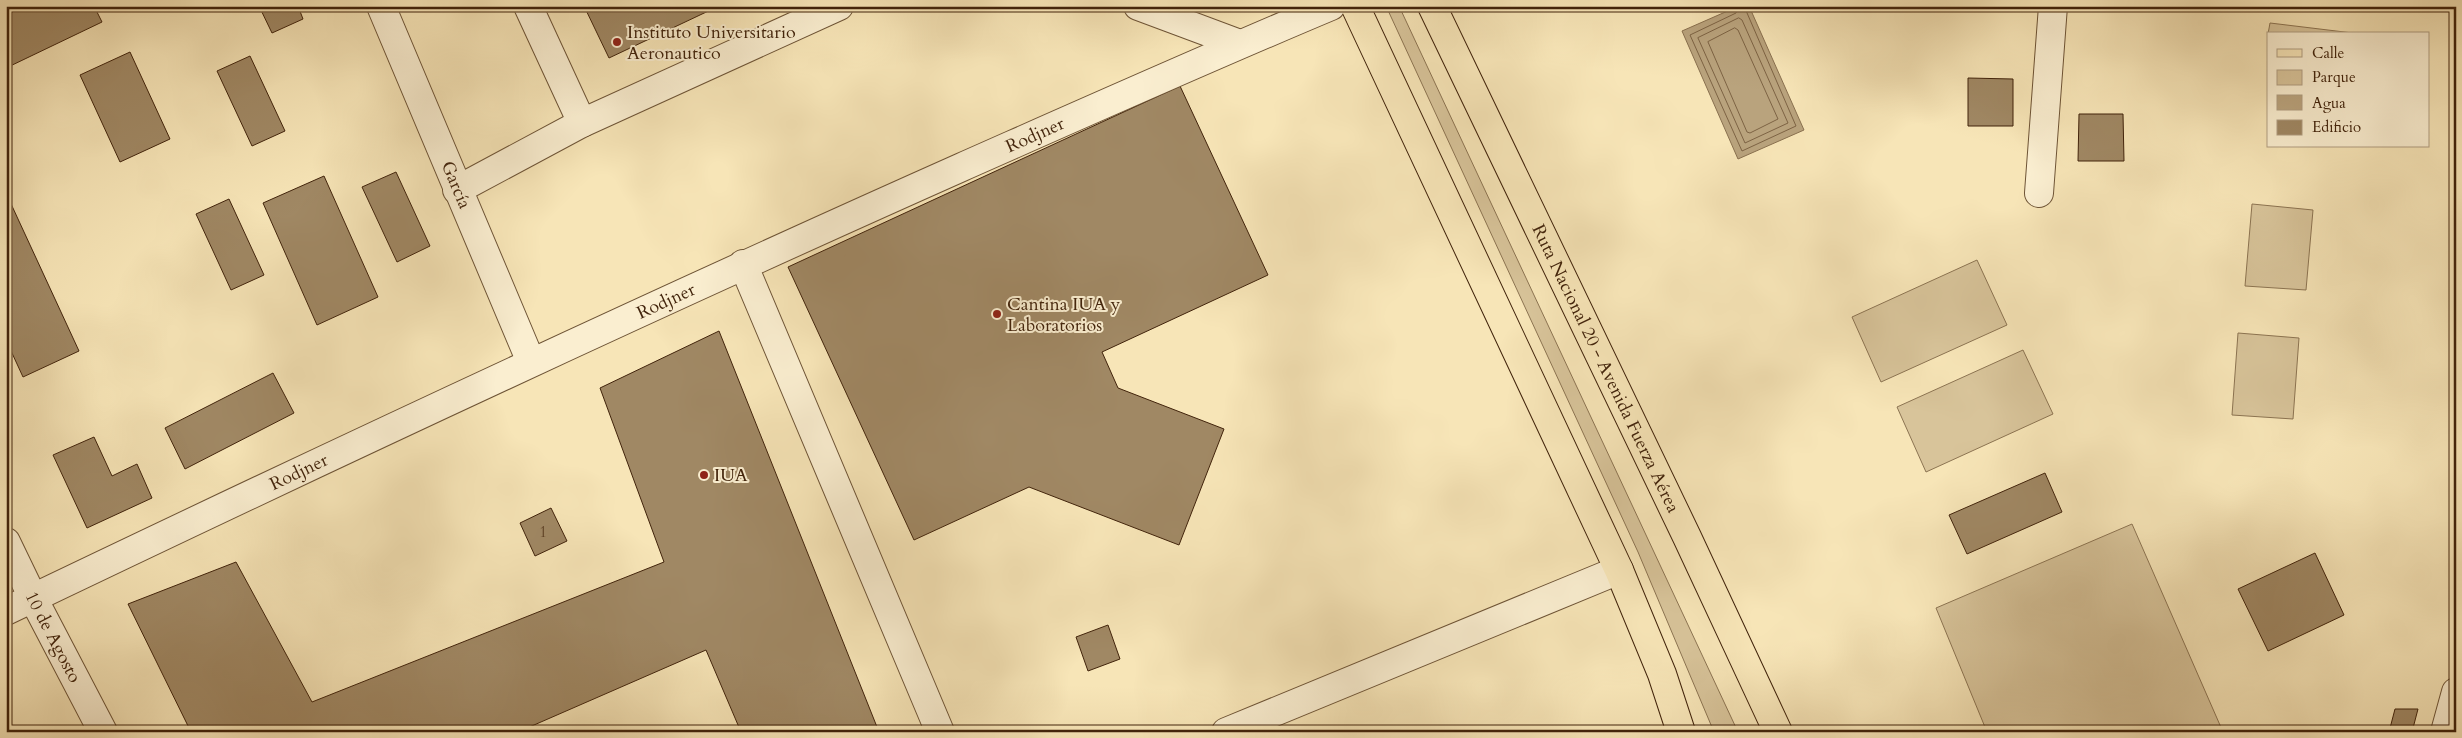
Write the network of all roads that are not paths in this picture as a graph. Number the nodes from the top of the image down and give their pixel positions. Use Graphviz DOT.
graph roads {
  1 [pos="381,6"];
  2 [pos="528,6"];
  3 [pos="839,6"];
  4 [pos="1138,6"];
  5 [pos="1331,6"];
  6 [pos="1355,6"];
  7 [pos="1432,6"];
  8 [pos="2053,6"];
  9 [pos="1240,44"];
  10 [pos="582,123"];
  11 [pos="457,190"];
  12 [pos="2039,193"];
  13 [pos="743,264"];
  14 [pos="531,362"];
  15 [pos="6,542"];
  16 [pos="1619,570"];
  17 [pos="33,598"];
  18 [pos="6,611"];
  19 [pos="2456,692"];
  20 [pos="103,732"];
  21 [pos="940,732"];
  22 [pos="1226,732"];
  23 [pos="1681,732"];
  24 [pos="1778,732"];
  25 [pos="2446,732"];
  1 -- 11 [label="street, García"];
  2 -- 10 [label="street"];
  3 -- 10 [label="street"];
  4 -- 9 [label="street"];
  5 -- 9 [label="street, Rodjner"];
  6 -- 16 [label="main road"];
  7 -- 24 [label="main road, Ruta Nacional 20 - Avenida Fuerza Aérea"];
  8 -- 12 [label="street"];
  9 -- 13 [label="street, Rodjner"];
  10 -- 11 [label="street"];
  11 -- 14 [label="street, García"];
  13 -- 14 [label="street, Rodjner"];
  13 -- 21 [label="street"];
  14 -- 17 [label="street, Rodjner"];
  15 -- 17 [label="street, 10 de Agosto"];
  16 -- 22 [label="street"];
  16 -- 23 [label="main road"];
  17 -- 18 [label="street, Rodjner"];
  17 -- 20 [label="street, 10 de Agosto"];
  19 -- 25 [label="street"];
}
